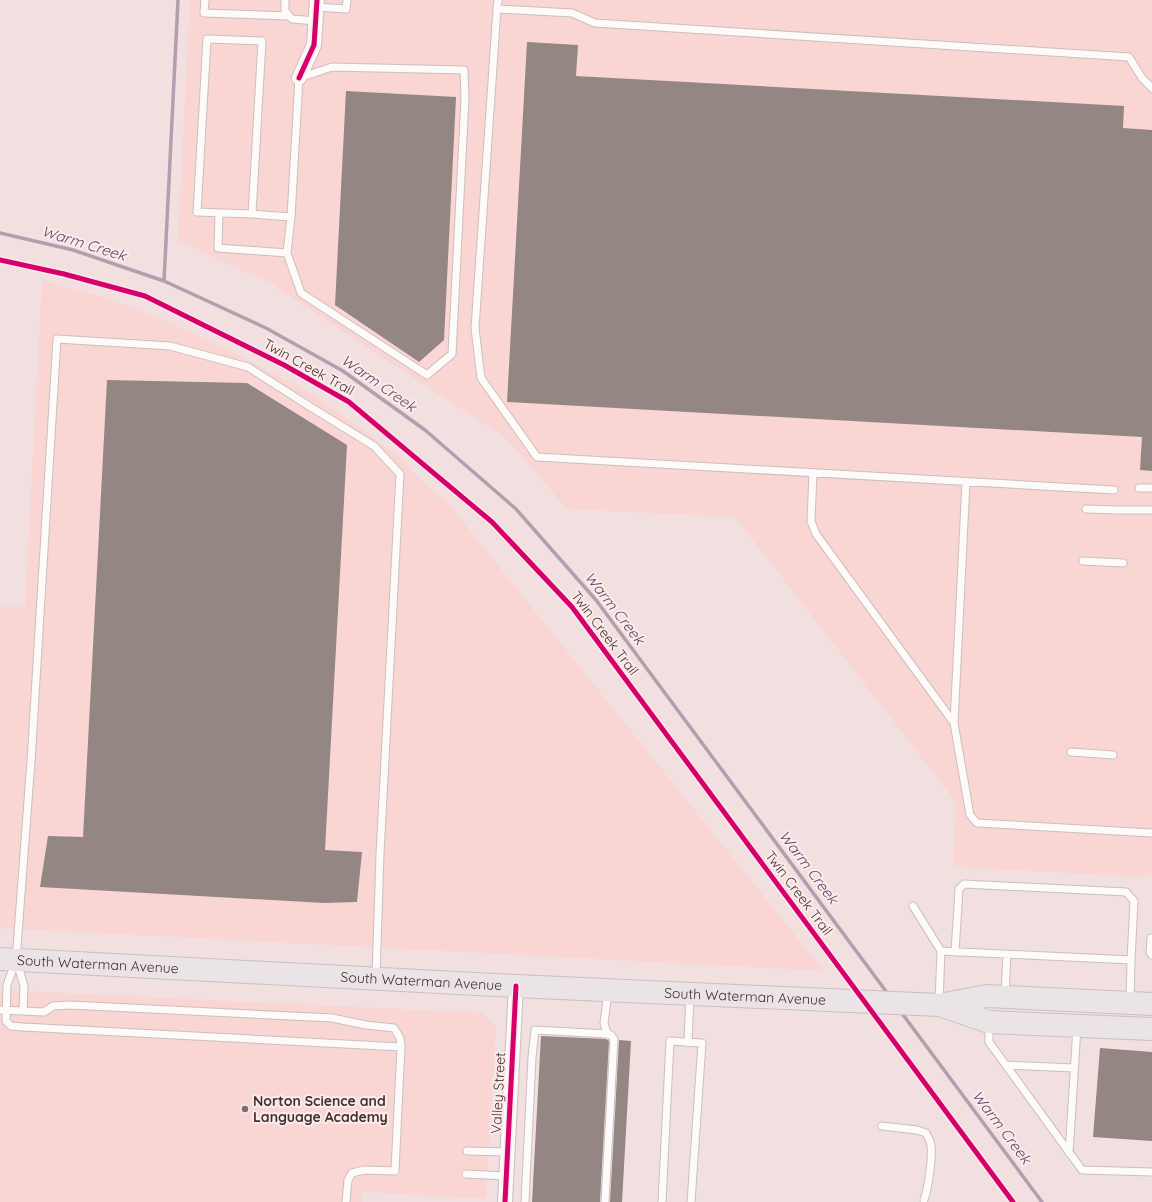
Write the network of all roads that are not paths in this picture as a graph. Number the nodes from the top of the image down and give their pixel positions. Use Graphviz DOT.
graph roads {
  1 [pos="204,0"];
  2 [pos="285,0"];
  3 [pos="347,0"];
  4 [pos="498,0"];
  5 [pos="316,3"];
  6 [pos="497,9"];
  7 [pos="288,16"];
  8 [pos="316,21"];
  9 [pos="299,78"];
  10 [pos="1152,88"];
  11 [pos="219,213"];
  12 [pos="252,214"];
  13 [pos="291,217"];
  14 [pos="287,253"];
  15 [pos="813,473"];
  16 [pos="966,482"];
  17 [pos="1139,488"];
  18 [pos="1152,488"];
  19 [pos="1114,490"];
  20 [pos="1086,509"];
  21 [pos="1152,510"];
  22 [pos="1083,561"];
  23 [pos="1123,563"];
  24 [pos="954,723"];
  25 [pos="1071,752"];
  26 [pos="1113,755"];
  27 [pos="1152,833"];
  28 [pos="913,906"];
  29 [pos="1151,938"];
  30 [pos="941,951"];
  31 [pos="955,952"];
  32 [pos="1007,954"];
  33 [pos="1152,955"];
  34 [pos="8,960"];
  35 [pos="1131,960"];
  36 [pos="376,979"];
  37 [pos="516,986"];
  38 [pos="609,990"];
  39 [pos="690,994"];
  40 [pos="1005,997"];
  41 [pos="1130,1003"];
  42 [pos="1152,1004"];
  43 [pos="939,1005"];
  44 [pos="3,1010"];
  45 [pos="22,1011"];
  46 [pos="989,1022"];
  47 [pos="1077,1026"];
  48 [pos="1152,1029"];
  49 [pos="607,1034"];
  50 [pos="688,1042"];
  51 [pos="401,1047"];
  52 [pos="1006,1065"];
  53 [pos="1074,1068"];
  54 [pos="882,1126"];
  55 [pos="467,1151"];
  56 [pos="507,1152"];
  57 [pos="1069,1153"];
  58 [pos="1152,1172"];
  59 [pos="466,1174"];
  60 [pos="506,1176"];
  61 [pos="924,1200"];
  62 [pos="346,1202"];
  63 [pos="504,1202"];
  64 [pos="525,1202"];
  65 [pos="604,1202"];
  66 [pos="662,1202"];
  67 [pos="691,1202"];
  1 -- 7 [label="lane"];
  2 -- 7 [label="lane"];
  3 -- 5 [label="lane"];
  4 -- 6 [label="lane"];
  5 -- 8 [label="street"];
  6 -- 10 [label="lane"];
  6 -- 15 [label="lane"];
  7 -- 8 [label="lane"];
  8 -- 9 [label="street"];
  9 -- 13 [label="lane"];
  9 -- 14 [label="lane"];
  11 -- 12 [label="lane"];
  11 -- 12 [label="lane"];
  11 -- 14 [label="lane"];
  12 -- 13 [label="lane"];
  13 -- 14 [label="lane"];
  15 -- 16 [label="lane"];
  15 -- 24 [label="lane"];
  16 -- 19 [label="lane"];
  16 -- 24 [label="lane"];
  17 -- 18 [label="lane"];
  20 -- 21 [label="lane"];
  22 -- 23 [label="lane"];
  24 -- 27 [label="lane"];
  25 -- 26 [label="lane"];
  28 -- 30 [label="lane"];
  29 -- 33 [label="lane"];
  30 -- 31 [label="lane"];
  30 -- 43 [label="lane"];
  31 -- 32 [label="lane"];
  31 -- 35 [label="lane"];
  32 -- 35 [label="lane"];
  32 -- 40 [label="lane"];
  34 -- 36 [label="main road, South Waterman Avenue"];
  34 -- 36 [label="lane"];
  34 -- 44 [label="lane"];
  34 -- 45 [label="lane"];
  35 -- 41 [label="lane"];
  36 -- 37 [label="main road, South Waterman Avenue"];
  37 -- 38 [label="main road, South Waterman Avenue"];
  37 -- 56 [label="street, Valley Street"];
  38 -- 39 [label="main road, South Waterman Avenue"];
  38 -- 49 [label="lane"];
  39 -- 43 [label="main road, South Waterman Avenue"];
  39 -- 50 [label="lane"];
  40 -- 41 [label="main road, South Waterman Avenue"];
  40 -- 43 [label="main road, South Waterman Avenue"];
  41 -- 42 [label="main road, South Waterman Avenue"];
  41 -- 46 [label="main road"];
  43 -- 46 [label="main road, South Waterman Avenue"];
  44 -- 45 [label="lane"];
  44 -- 51 [label="lane"];
  45 -- 51 [label="lane"];
  46 -- 47 [label="main road, South Waterman Avenue"];
  46 -- 52 [label="lane"];
  47 -- 48 [label="main road, South Waterman Avenue"];
  47 -- 53 [label="lane"];
  49 -- 64 [label="lane"];
  49 -- 65 [label="lane"];
  50 -- 66 [label="lane"];
  50 -- 67 [label="lane"];
  51 -- 62 [label="lane"];
  52 -- 53 [label="lane"];
  52 -- 57 [label="lane"];
  53 -- 57 [label="lane"];
  54 -- 61 [label="lane"];
  55 -- 56 [label="lane"];
  56 -- 60 [label="street, Valley Street"];
  57 -- 58 [label="lane"];
  59 -- 60 [label="lane"];
  60 -- 63 [label="street, Valley Street"];
}
